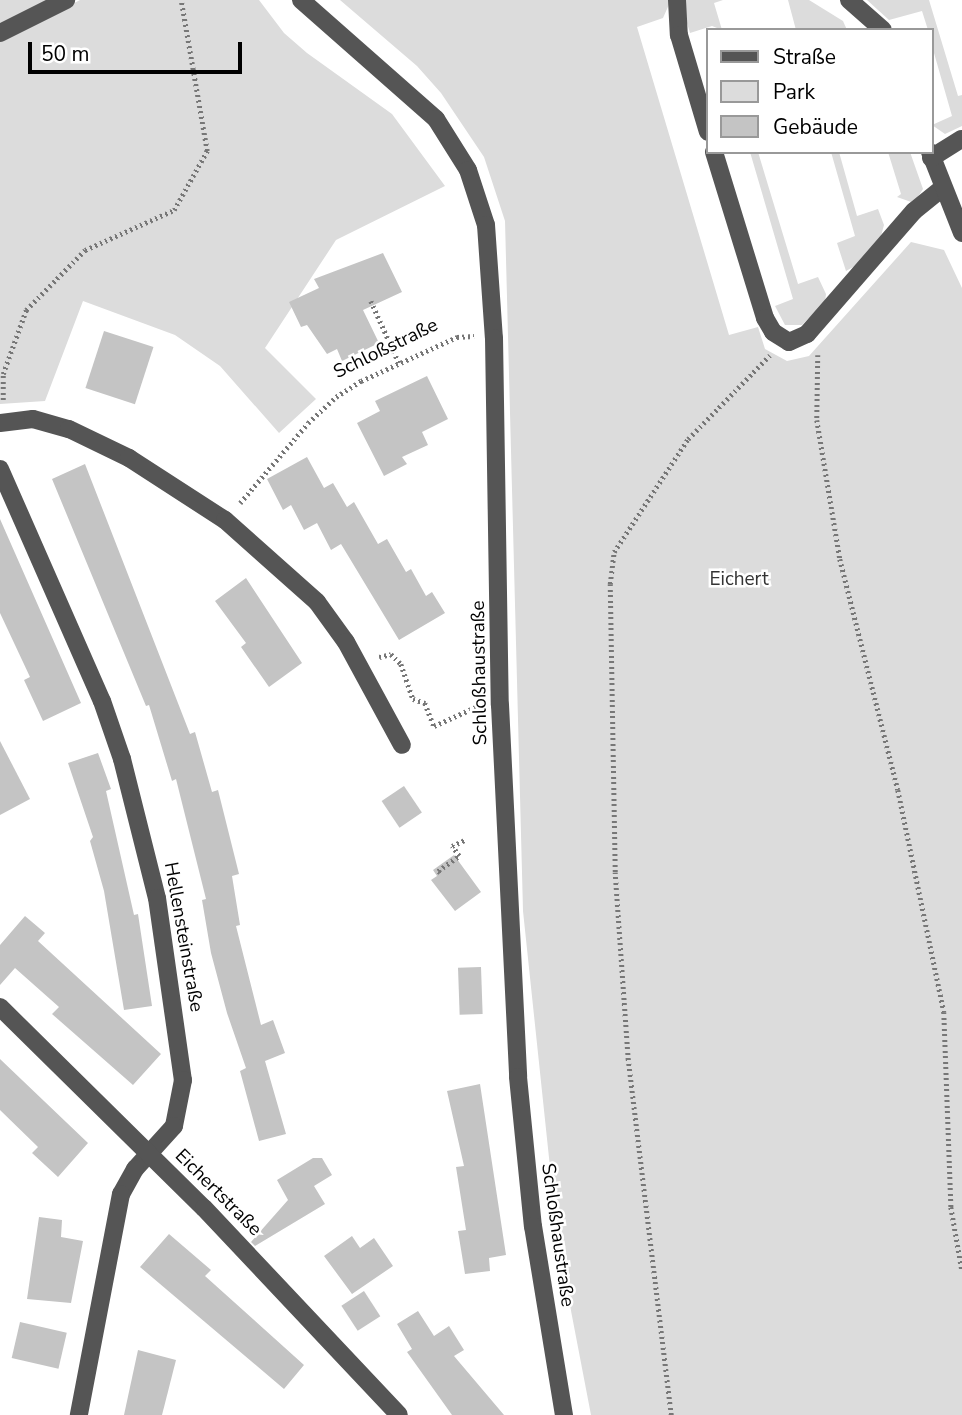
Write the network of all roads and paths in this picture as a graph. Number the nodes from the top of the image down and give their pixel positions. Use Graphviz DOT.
graph roads {
  1 [pos="66,0"];
  2 [pos="181,0"];
  3 [pos="301,0"];
  4 [pos="677,0"];
  5 [pos="849,0"];
  6 [pos="881,28"];
  7 [pos="0,33"];
  8 [pos="706,125"];
  9 [pos="962,139"];
  10 [pos="934,153"];
  11 [pos="715,154"];
  12 [pos="931,155"];
  13 [pos="942,189"];
  14 [pos="962,233"];
  15 [pos="371,301"];
  16 [pos="819,320"];
  17 [pos="494,338"];
  18 [pos="784,341"];
  19 [pos="399,363"];
  20 [pos="2,422"];
  21 [pos="0,469"];
  22 [pos="226,520"];
  23 [pos="358,663"];
  24 [pos="500,705"];
  25 [pos="402,745"];
  26 [pos="465,841"];
  27 [pos="440,873"];
  28 [pos="0,1007"];
  29 [pos="149,1154"];
  30 [pos="962,1270"];
  31 [pos="79,1415"];
  32 [pos="399,1415"];
  33 [pos="564,1415"];
  34 [pos="671,1415"];
  1 -- 7 [label="street"];
  2 -- 20 [label="path"];
  3 -- 17 [label="street, Schloßhaustraße"];
  4 -- 8 [label="street"];
  5 -- 6 [label="street"];
  9 -- 10 [label="street"];
  11 -- 18 [label="street"];
  12 -- 13 [label="street"];
  13 -- 14 [label="street"];
  13 -- 16 [label="street"];
  15 -- 19 [label="path"];
  16 -- 18 [label="street"];
  16 -- 30 [label="path"];
  17 -- 19 [label="path, Schloßstraße"];
  17 -- 24 [label="street, Schloßhaustraße"];
  18 -- 34 [label="path"];
  19 -- 22 [label="path, Schloßstraße"];
  20 -- 22 [label="street"];
  21 -- 29 [label="street, Hellensteinstraße"];
  22 -- 23 [label="street"];
  23 -- 24 [label="path"];
  23 -- 25 [label="street"];
  24 -- 33 [label="street, Schloßhaustraße"];
  26 -- 27 [label="path"];
  28 -- 29 [label="street, Eichertstraße"];
  29 -- 31 [label="street, Hellensteinstraße"];
  29 -- 32 [label="street, Eichertstraße"];
}
